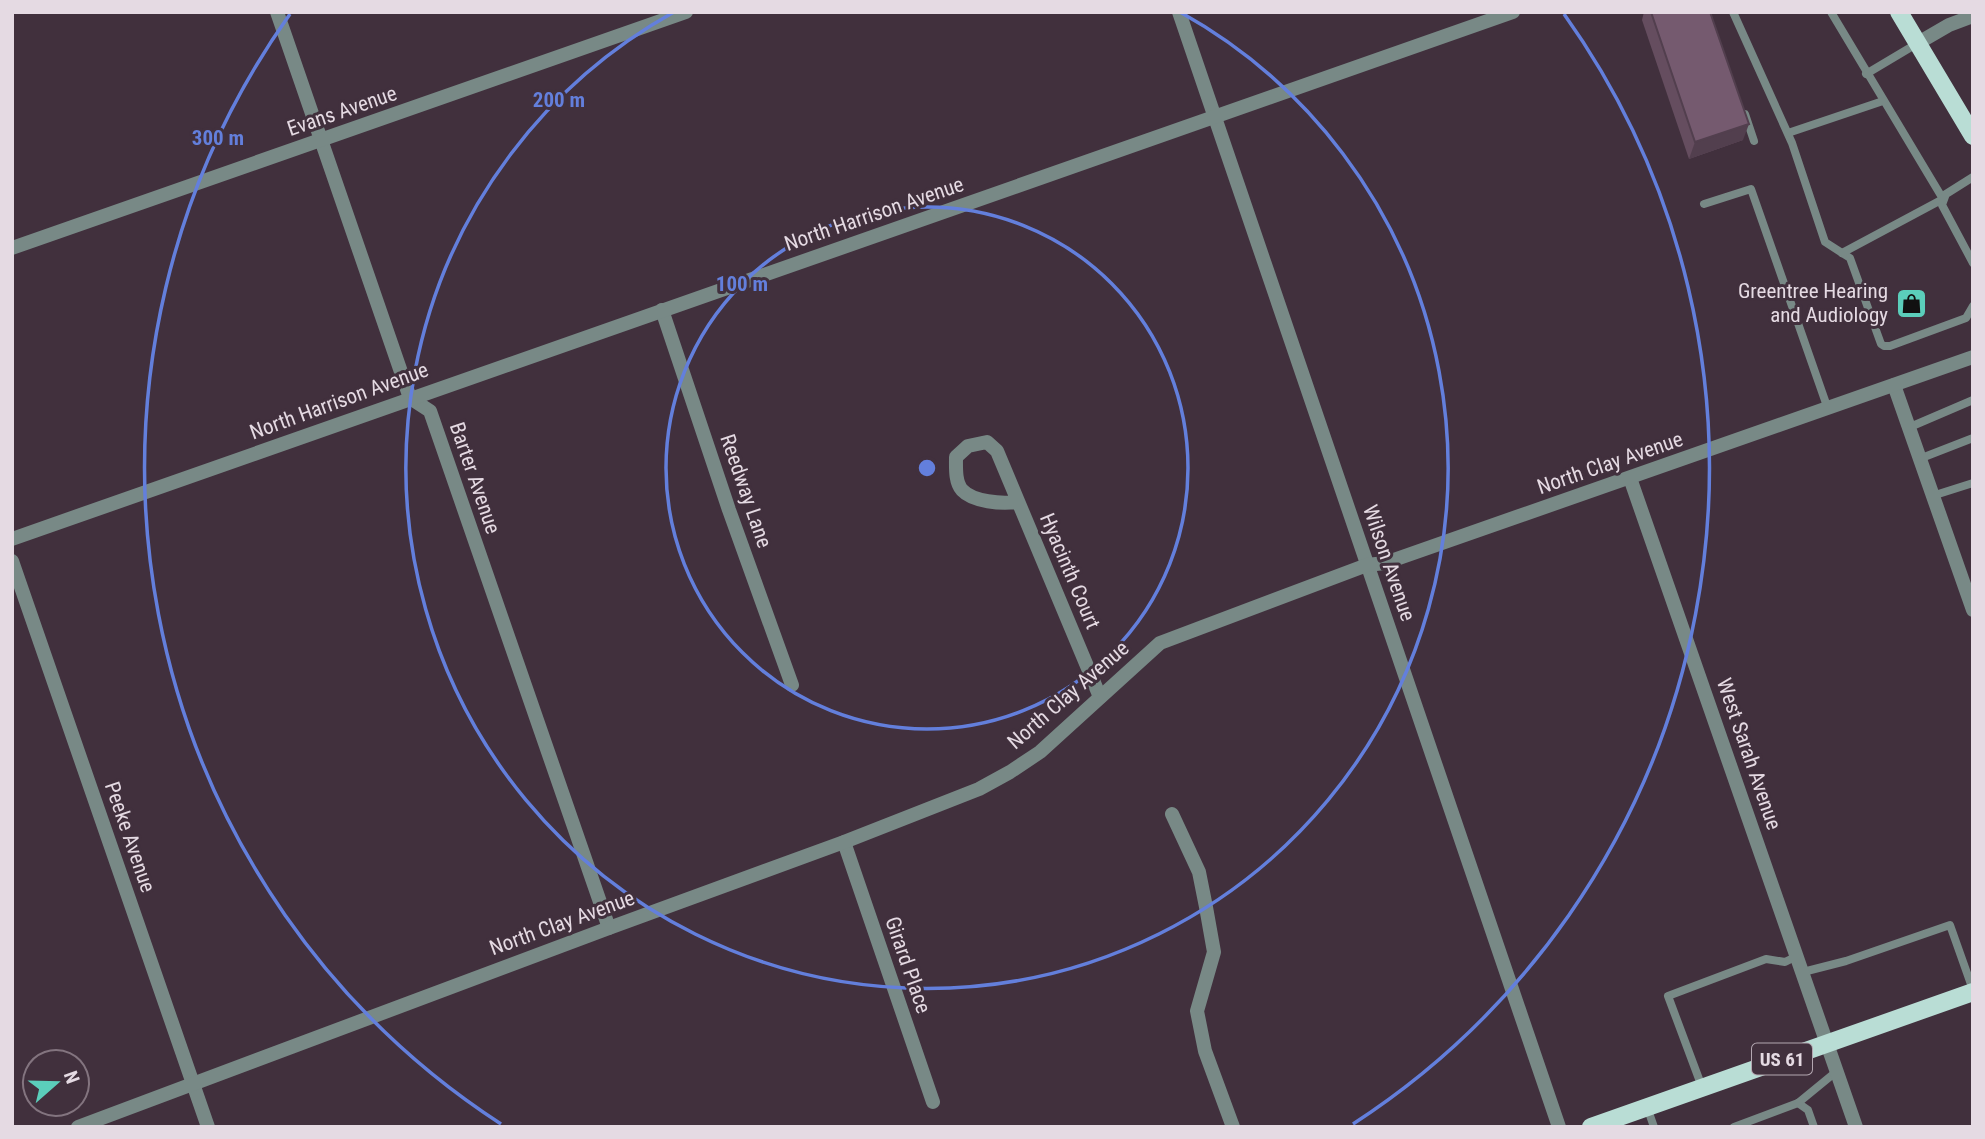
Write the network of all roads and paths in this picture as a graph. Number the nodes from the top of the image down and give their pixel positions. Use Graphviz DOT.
graph roads {
  1 [pos="277,12"];
  2 [pos="686,12"];
  3 [pos="1179,12"];
  4 [pos="1513,12"];
  5 [pos="1733,12"];
  6 [pos="1831,12"];
  7 [pos="1902,13"];
  8 [pos="1973,16"];
  9 [pos="1918,43"];
  10 [pos="1867,74"];
  11 [pos="1883,102"];
  12 [pos="1741,103"];
  13 [pos="1216,118"];
  14 [pos="1788,133"];
  15 [pos="1973,136"];
  16 [pos="321,141"];
  17 [pos="1754,141"];
  18 [pos="1973,177"];
  19 [pos="1942,199"];
  20 [pos="1704,204"];
  21 [pos="12,248"];
  22 [pos="1842,253"];
  23 [pos="1973,263"];
  24 [pos="1973,306"];
  25 [pos="662,310"];
  26 [pos="1973,357"];
  27 [pos="1894,385"];
  28 [pos="410,398"];
  29 [pos="1973,400"];
  30 [pos="1828,409"];
  31 [pos="1910,427"];
  32 [pos="1973,438"];
  33 [pos="1919,459"];
  34 [pos="1630,478"];
  35 [pos="1973,483"];
  36 [pos="1932,496"];
  37 [pos="1016,502"];
  38 [pos="12,539"];
  39 [pos="12,561"];
  40 [pos="1367,565"];
  41 [pos="1968,582"];
  42 [pos="1973,610"];
  43 [pos="792,685"];
  44 [pos="1100,697"];
  45 [pos="1172,814"];
  46 [pos="844,842"];
  47 [pos="609,928"];
  48 [pos="1797,956"];
  49 [pos="1803,972"];
  50 [pos="1973,991"];
  51 [pos="1828,1043"];
  52 [pos="1837,1071"];
  53 [pos="194,1083"];
  54 [pos="1702,1087"];
  55 [pos="933,1102"];
  56 [pos="1798,1103"];
  57 [pos="1647,1107"];
  58 [pos="78,1127"];
  59 [pos="208,1127"];
  60 [pos="1233,1127"];
  61 [pos="1559,1127"];
  62 [pos="1591,1127"];
  63 [pos="1654,1127"];
  64 [pos="1734,1127"];
  65 [pos="1814,1127"];
  66 [pos="1856,1127"];
  1 -- 16 [label="street, Barter Avenue"];
  2 -- 16 [label="street, Evans Avenue"];
  3 -- 13 [label="street, Wilson Avenue"];
  4 -- 13 [label="street, North Harrison Avenue"];
  5 -- 14 [label="lane"];
  6 -- 10 [label="lane"];
  7 -- 9 [label="main road"];
  8 -- 9 [label="street"];
  9 -- 10 [label="lane"];
  9 -- 15 [label="main road"];
  10 -- 11 [label="lane"];
  11 -- 14 [label="lane"];
  11 -- 19 [label="lane"];
  12 -- 17 [label="lane"];
  13 -- 25 [label="street, North Harrison Avenue"];
  13 -- 40 [label="street, Wilson Avenue"];
  14 -- 22 [label="lane"];
  16 -- 21 [label="street, Evans Avenue"];
  16 -- 28 [label="street, Barter Avenue"];
  18 -- 19 [label="lane"];
  19 -- 22 [label="lane"];
  19 -- 23 [label="lane"];
  20 -- 30 [label="lane"];
  22 -- 24 [label="lane"];
  25 -- 28 [label="street, North Harrison Avenue"];
  25 -- 43 [label="street, Reedway Lane"];
  26 -- 27 [label="street, North Clay Avenue"];
  27 -- 30 [label="street, North Clay Avenue"];
  27 -- 31 [label="street"];
  28 -- 38 [label="street, North Harrison Avenue"];
  28 -- 47 [label="street, Barter Avenue"];
  29 -- 31 [label="lane"];
  30 -- 34 [label="street, North Clay Avenue"];
  31 -- 33 [label="street"];
  32 -- 33 [label="lane"];
  33 -- 36 [label="street"];
  34 -- 40 [label="street, North Clay Avenue"];
  34 -- 48 [label="street, West Sarah Avenue"];
  35 -- 36 [label="lane"];
  36 -- 41 [label="street"];
  37 -- 37 [label="street, Hyacinth Court"];
  37 -- 44 [label="street, Hyacinth Court"];
  39 -- 53 [label="street, Peeke Avenue"];
  40 -- 44 [label="street, North Clay Avenue"];
  40 -- 61 [label="street, Wilson Avenue"];
  41 -- 42 [label="street"];
  44 -- 46 [label="street, North Clay Avenue"];
  45 -- 60 [label="street"];
  46 -- 47 [label="street, North Clay Avenue"];
  46 -- 55 [label="street, Girard Place"];
  47 -- 53 [label="street, North Clay Avenue"];
  48 -- 49 [label="street, West Sarah Avenue"];
  48 -- 54 [label="lane"];
  49 -- 50 [label="lane"];
  49 -- 51 [label="street, West Sarah Avenue"];
  50 -- 51 [label="main road, US 61"];
  51 -- 52 [label="street, West Sarah Avenue"];
  51 -- 54 [label="main road, US 61"];
  52 -- 56 [label="lane"];
  52 -- 66 [label="street, West Sarah Avenue"];
  53 -- 58 [label="street, North Clay Avenue"];
  53 -- 59 [label="street, Peeke Avenue"];
  54 -- 57 [label="main road, US 61"];
  56 -- 64 [label="lane"];
  56 -- 65 [label="lane"];
  57 -- 62 [label="main road, US 61"];
  57 -- 63 [label="lane"];
}
